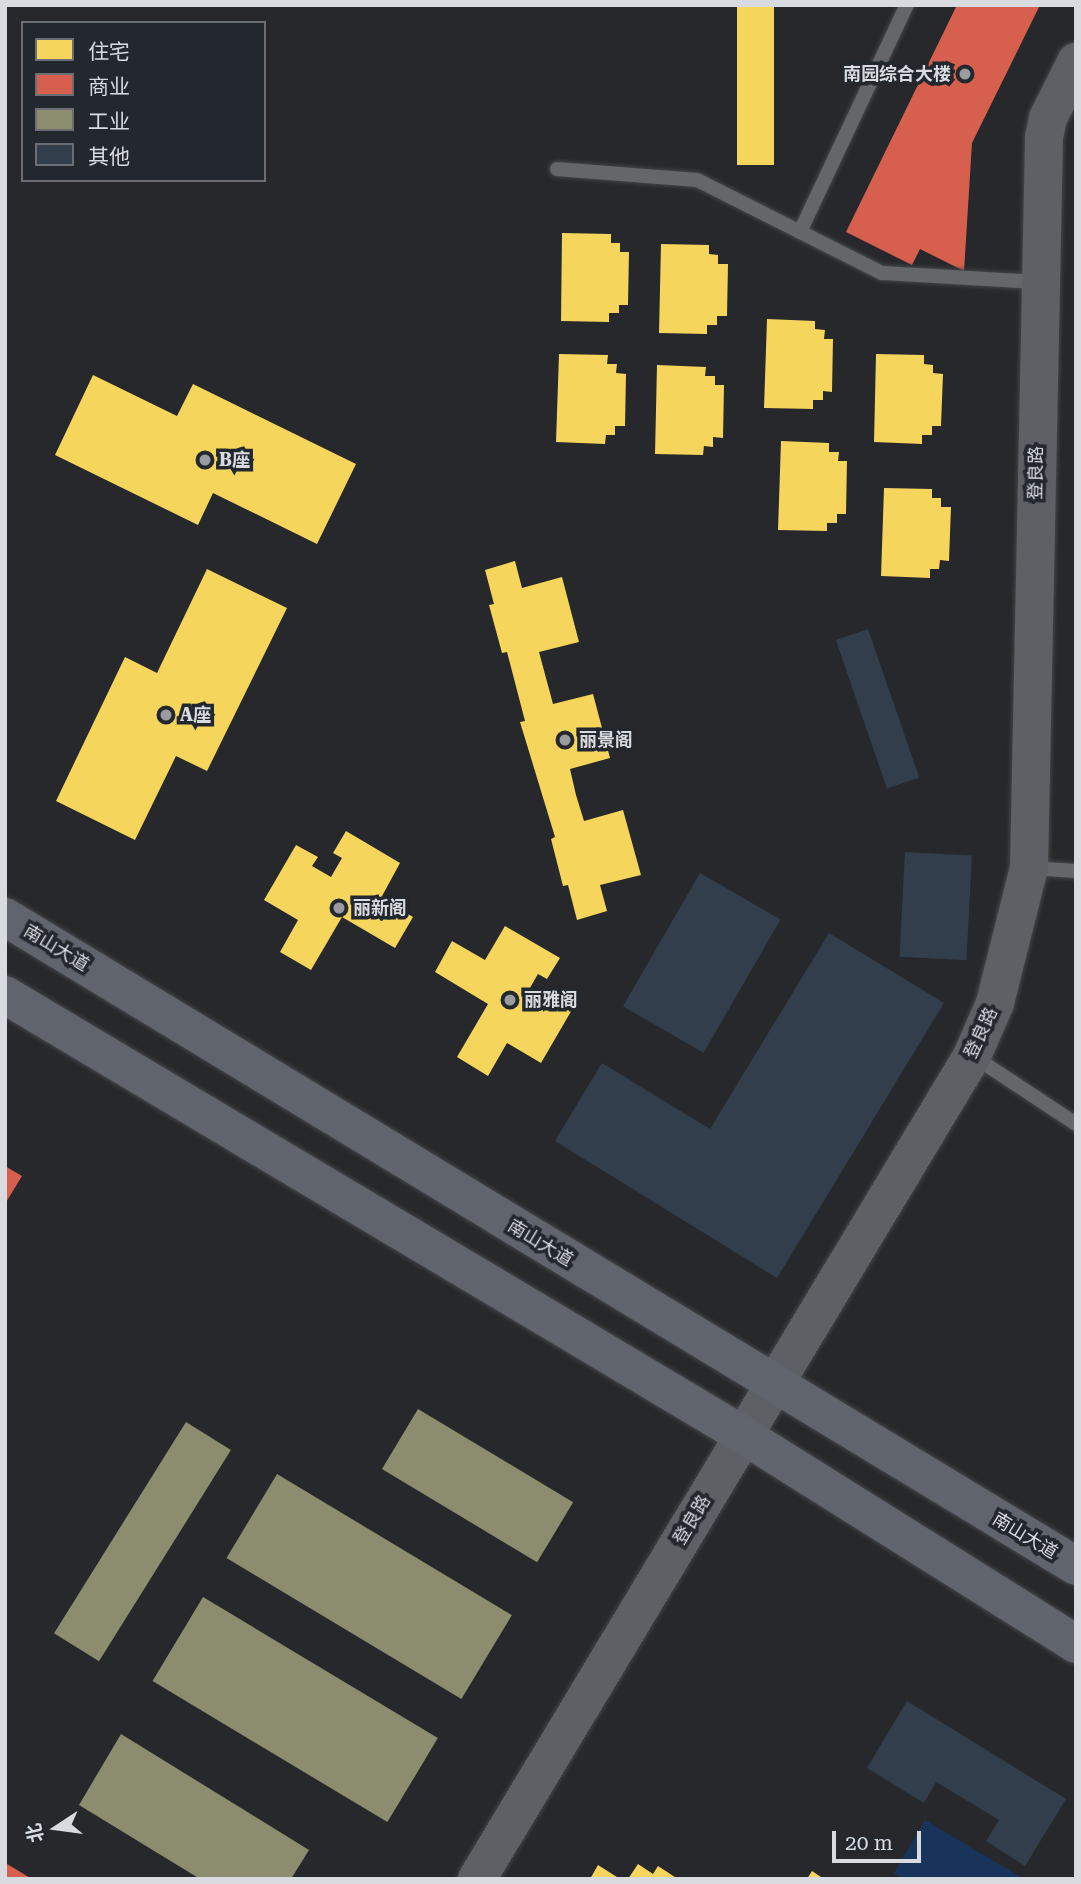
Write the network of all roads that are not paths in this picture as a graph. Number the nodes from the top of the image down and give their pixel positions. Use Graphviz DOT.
graph roads {
  1 [pos="907,5"];
  2 [pos="1076,62"];
  3 [pos="1065,105"];
  4 [pos="557,169"];
  5 [pos="800,232"];
  6 [pos="1039,282"];
  7 [pos="1029,868"];
  8 [pos="1076,871"];
  9 [pos="5,917"];
  10 [pos="5,995"];
  11 [pos="972,1055"];
  12 [pos="1076,1124"];
  13 [pos="774,1385"];
  14 [pos="743,1435"];
  15 [pos="1076,1566"];
  16 [pos="1076,1644"];
  17 [pos="477,1879"];
  1 -- 5 [label="lane"];
  2 -- 3 [label="main road, 登良路"];
  3 -- 6 [label="main road, 登良路"];
  4 -- 5 [label="lane"];
  5 -- 6 [label="lane"];
  6 -- 7 [label="main road, 登良路"];
  7 -- 8 [label="lane"];
  7 -- 11 [label="main road, 登良路"];
  9 -- 13 [label="main road, 南山大道"];
  10 -- 14 [label="main road"];
  11 -- 12 [label="lane"];
  11 -- 13 [label="main road, 登良路"];
  13 -- 14 [label="main road, 登良路"];
  13 -- 15 [label="main road, 南山大道"];
  14 -- 16 [label="main road"];
  14 -- 17 [label="main road, 登良路"];
}
